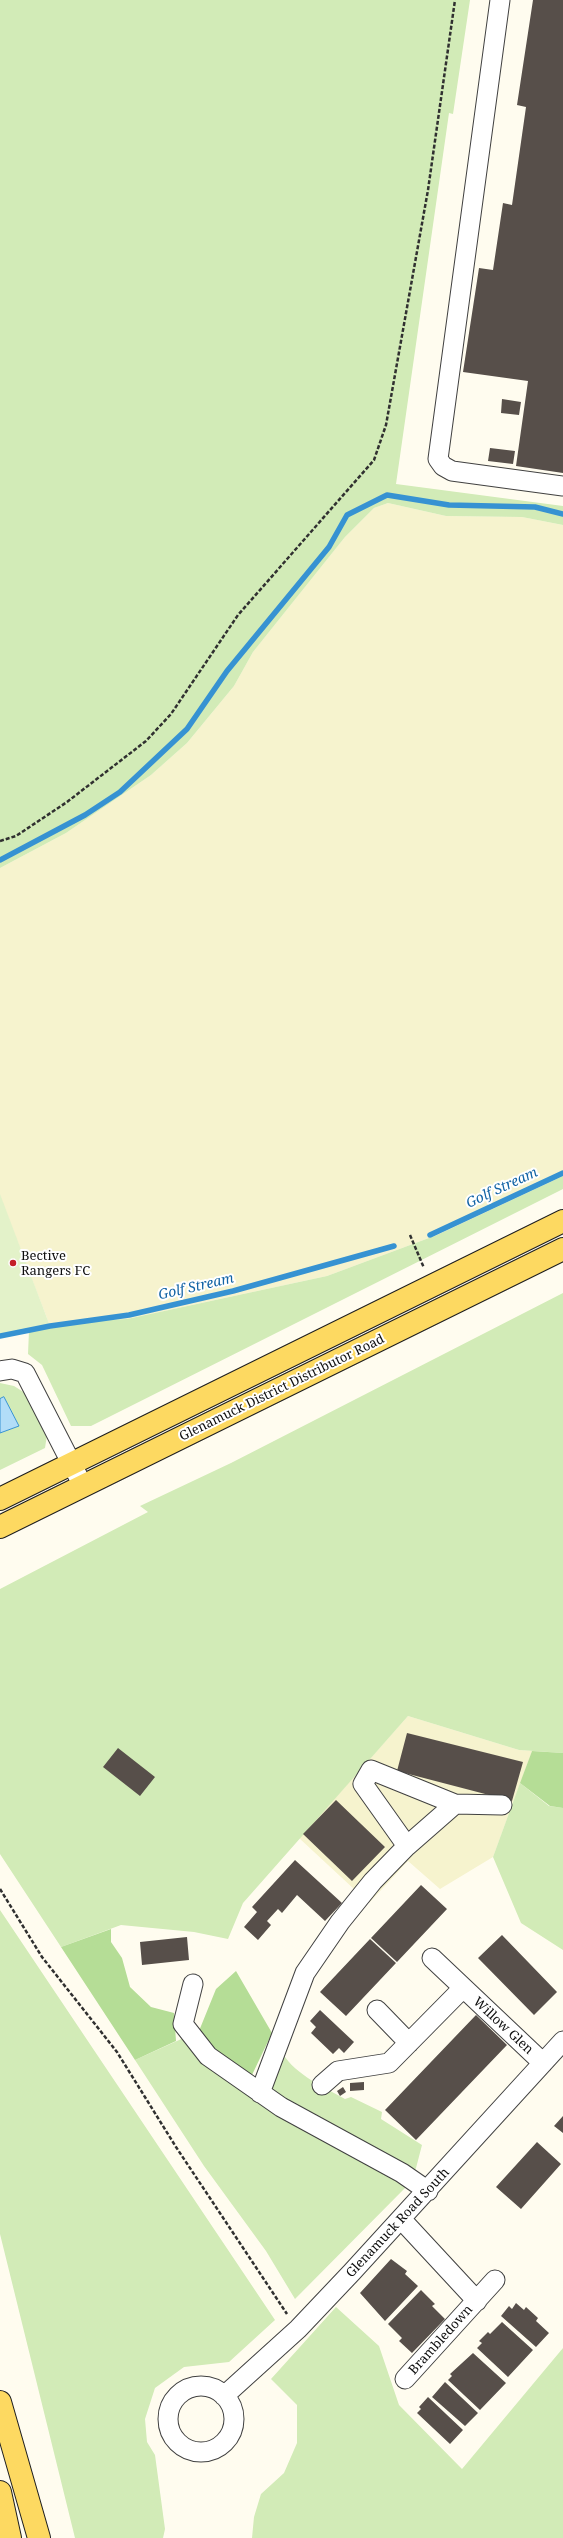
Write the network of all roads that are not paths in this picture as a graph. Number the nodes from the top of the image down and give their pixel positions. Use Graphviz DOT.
graph roads {
  1 [pos="500,0"];
  2 [pos="563,486"];
  3 [pos="563,1221"];
  4 [pos="563,1249"];
  5 [pos="0,1371"];
  6 [pos="72,1464"];
  7 [pos="84,1486"];
  8 [pos="0,1499"];
  9 [pos="0,1527"];
  10 [pos="455,1804"];
  11 [pos="502,1805"];
  12 [pos="407,1846"];
  13 [pos="432,1958"];
  14 [pos="193,1984"];
  15 [pos="463,1988"];
  16 [pos="377,2010"];
  17 [pos="563,2042"];
  18 [pos="409,2043"];
  19 [pos="543,2063"];
  20 [pos="322,2085"];
  21 [pos="260,2093"];
  22 [pos="428,2191"];
  23 [pos="401,2219"];
  24 [pos="496,2280"];
  25 [pos="477,2301"];
  26 [pos="405,2379"];
  27 [pos="224,2396"];
  28 [pos="0,2402"];
  29 [pos="0,2492"];
  30 [pos="10,2538"];
  31 [pos="39,2538"];
  1 -- 2 [label="street"];
  3 -- 6 [label="main road, Glenamuck District Distributor Road"];
  4 -- 7 [label="main road, Glenamuck District Distributor Road"];
  5 -- 6 [label="street"];
  6 -- 7 [label="street"];
  6 -- 8 [label="main road, Glenamuck District Distributor Road"];
  7 -- 9 [label="main road, Glenamuck District Distributor Road"];
  10 -- 11 [label="street"];
  10 -- 12 [label="street"];
  10 -- 12 [label="street"];
  12 -- 21 [label="street"];
  13 -- 15 [label="street, Willow Glen"];
  14 -- 21 [label="street"];
  15 -- 18 [label="street, Willow Glen"];
  15 -- 19 [label="street, Willow Glen"];
  16 -- 18 [label="street"];
  17 -- 19 [label="street, Glenamuck Road South"];
  18 -- 20 [label="street, Willow Glen"];
  19 -- 22 [label="street, Glenamuck Road South"];
  21 -- 22 [label="street"];
  22 -- 23 [label="street, Glenamuck Road South"];
  23 -- 25 [label="street, Brambledown"];
  23 -- 27 [label="street, Glenamuck Road South"];
  24 -- 25 [label="street, Brambledown"];
  25 -- 26 [label="street, Brambledown"];
  28 -- 31 [label="main road"];
  29 -- 30 [label="main road"];
}
